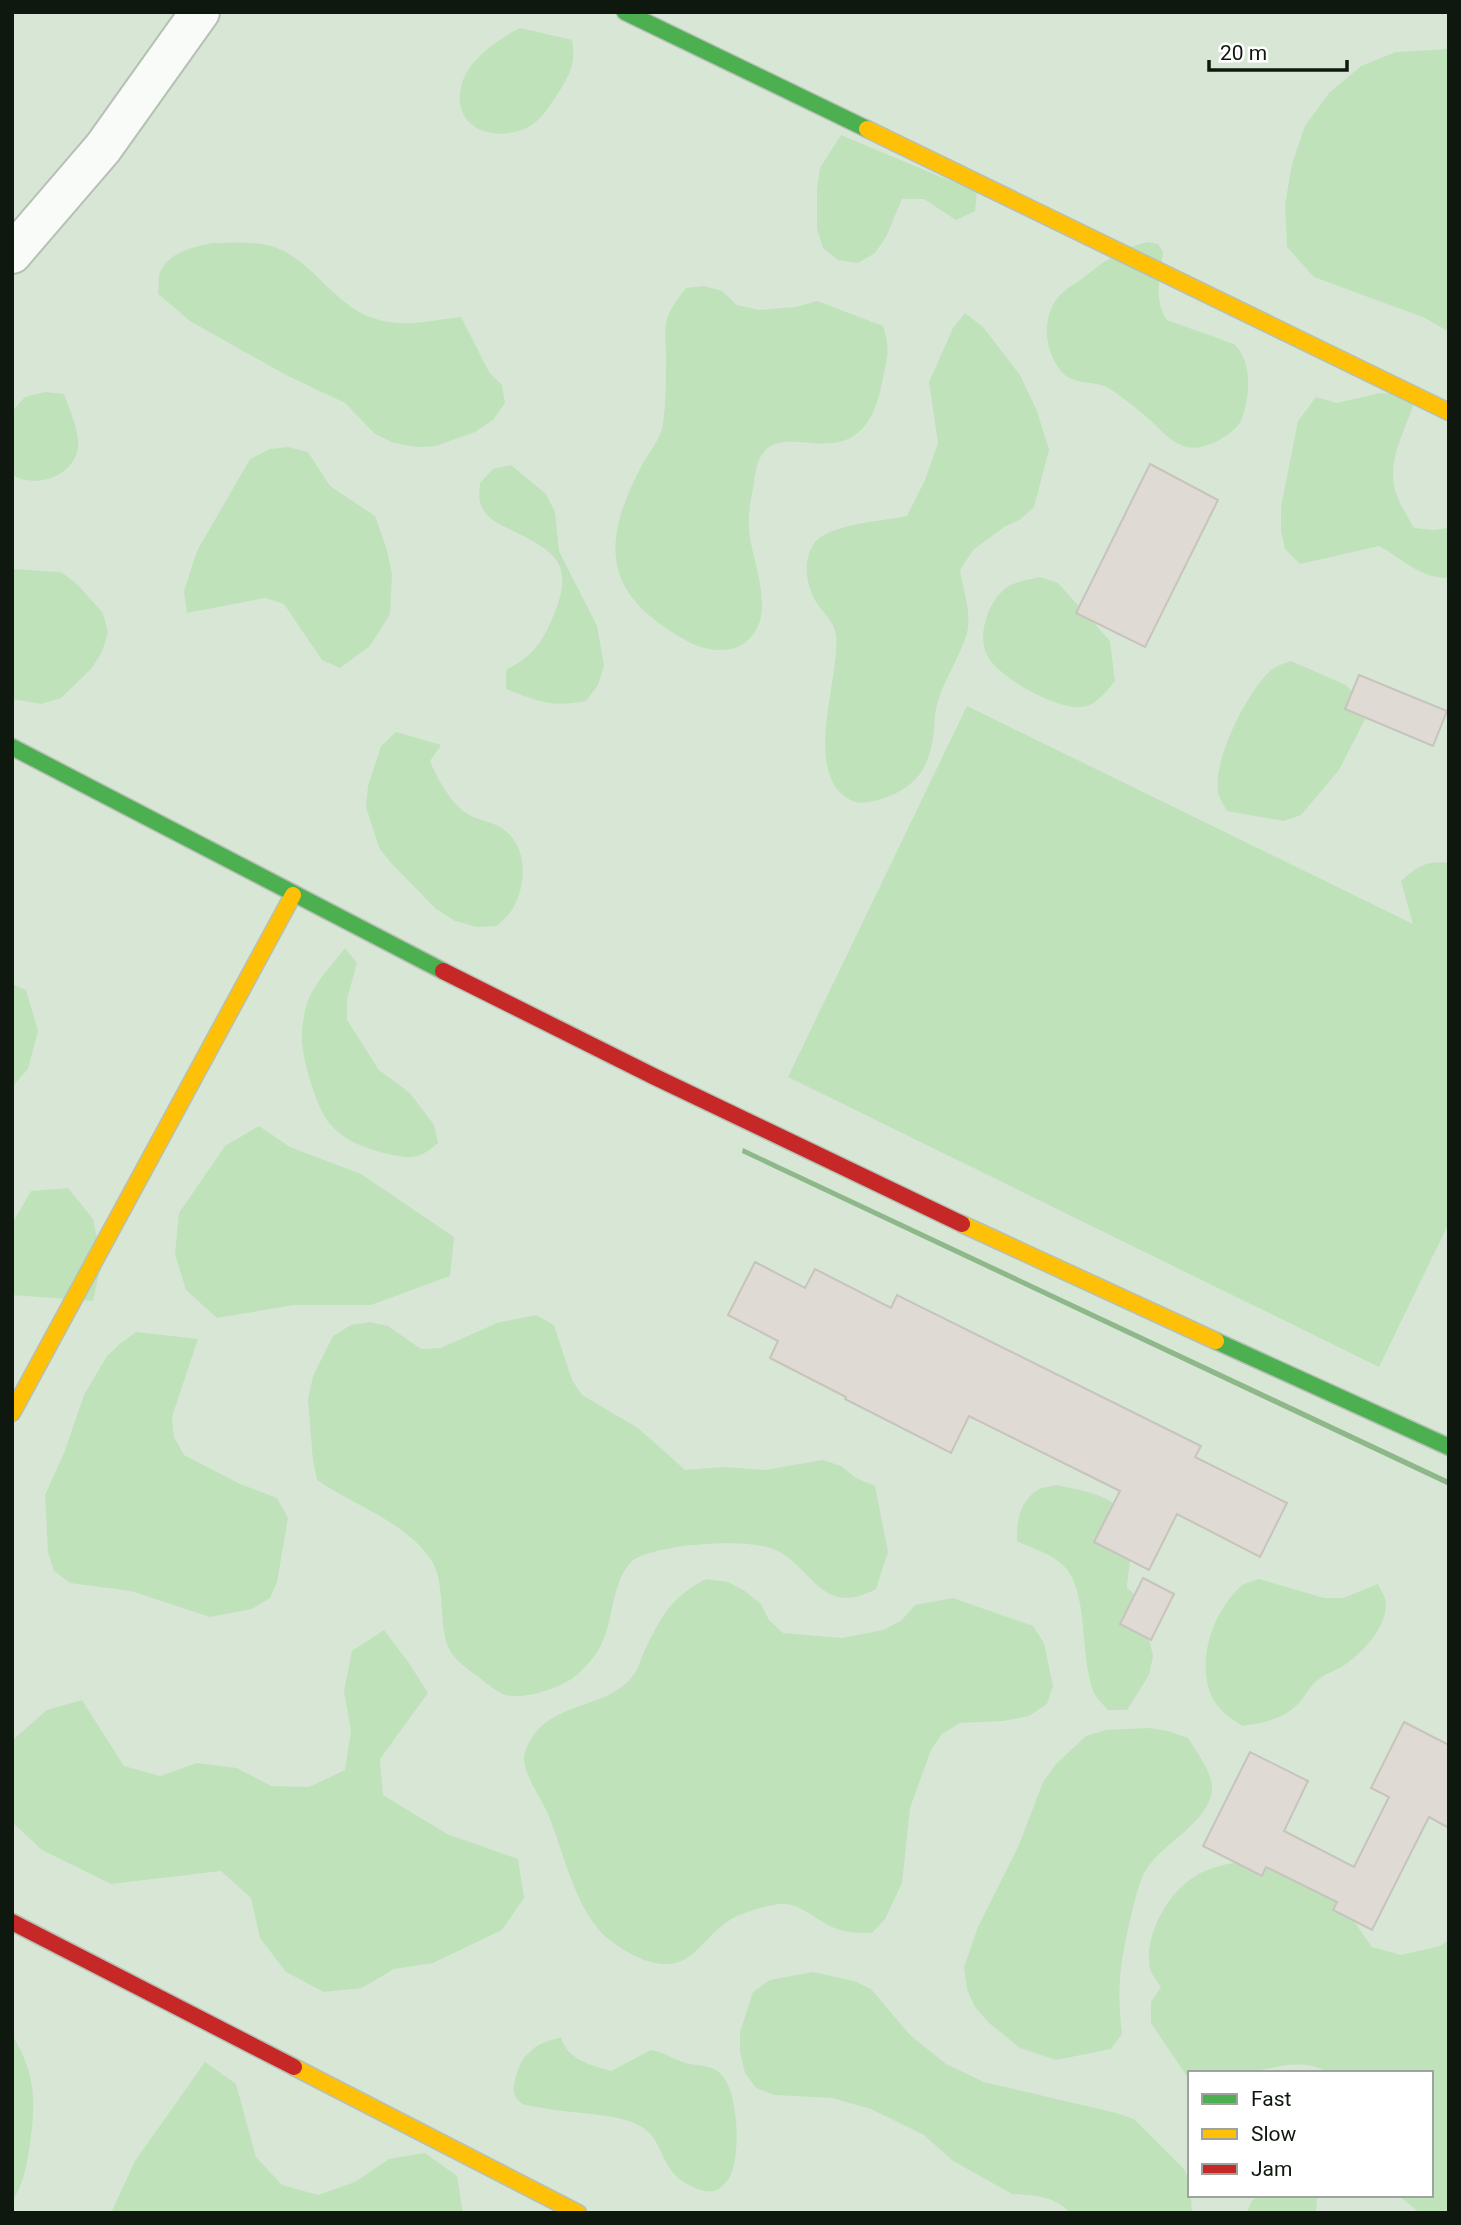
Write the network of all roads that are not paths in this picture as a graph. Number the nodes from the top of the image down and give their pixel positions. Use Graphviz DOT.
graph roads {
  1 [pos="200,12"];
  2 [pos="625,12"];
  3 [pos="12,254"];
  4 [pos="1449,412"];
  5 [pos="12,747"];
  6 [pos="293,895"];
  7 [pos="12,1413"];
  8 [pos="1449,1447"];
  9 [pos="12,1922"];
  10 [pos="578,2213"];
  1 -- 3 [label="street"];
  2 -- 4 [label="street"];
  5 -- 6 [label="street"];
  6 -- 7 [label="street"];
  6 -- 8 [label="street"];
  9 -- 10 [label="street"];
}
